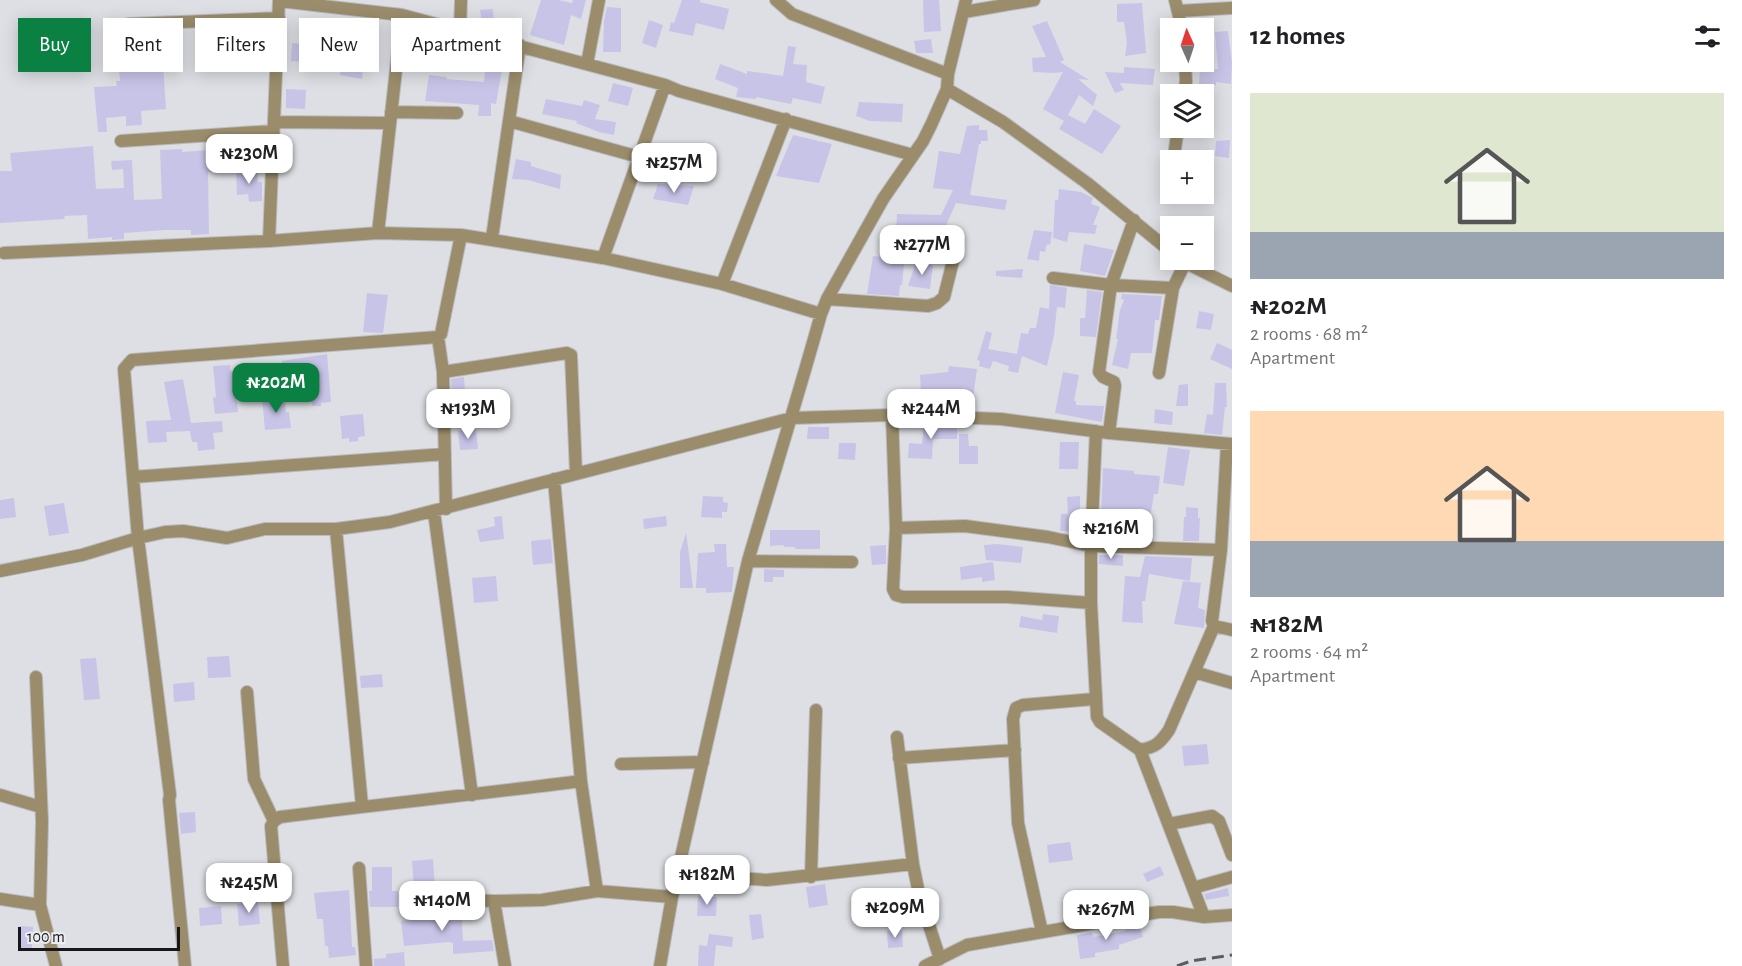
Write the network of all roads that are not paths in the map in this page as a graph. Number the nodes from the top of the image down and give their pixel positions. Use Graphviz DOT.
graph roads {
  1 [pos="460,0"];
  2 [pos="599,0"];
  3 [pos="776,0"];
  4 [pos="1034,0"];
  5 [pos="279,1"];
  6 [pos="356,5"];
  7 [pos="1177,5"];
  8 [pos="965,6"];
  9 [pos="1232,8"];
  10 [pos="402,15"];
  11 [pos="279,18"];
  12 [pos="413,18"];
  13 [pos="460,18"];
  14 [pos="522,46"];
  15 [pos="586,64"];
  16 [pos="277,72"];
  17 [pos="516,72"];
  18 [pos="948,74"];
  19 [pos="665,85"];
  20 [pos="947,88"];
  21 [pos="457,113"];
  22 [pos="391,117"];
  23 [pos="786,119"];
  24 [pos="509,121"];
  25 [pos="274,127"];
  26 [pos="1177,138"];
  27 [pos="121,141"];
  28 [pos="1175,149"];
  29 [pos="912,155"];
  30 [pos="639,156"];
  31 [pos="1134,220"];
  32 [pos="378,233"];
  33 [pos="461,234"];
  34 [pos="492,238"];
  35 [pos="269,241"];
  36 [pos="1160,242"];
  37 [pos="956,249"];
  38 [pos="4,253"];
  39 [pos="603,258"];
  40 [pos="1180,270"];
  41 [pos="1201,270"];
  42 [pos="1053,278"];
  43 [pos="722,284"];
  44 [pos="1111,285"];
  45 [pos="1232,286"];
  46 [pos="1173,288"];
  47 [pos="827,298"];
  48 [pos="821,314"];
  49 [pos="438,338"];
  50 [pos="443,372"];
  51 [pos="1159,373"];
  52 [pos="892,415"];
  53 [pos="792,418"];
  54 [pos="1103,432"];
  55 [pos="1229,444"];
  56 [pos="445,454"];
  57 [pos="576,473"];
  58 [pos="133,477"];
  59 [pos="554,479"];
  60 [pos="440,510"];
  61 [pos="896,528"];
  62 [pos="336,529"];
  63 [pos="138,538"];
  64 [pos="1091,546"];
  65 [pos="1221,550"];
  66 [pos="748,561"];
  67 [pos="852,562"];
  68 [pos="0,572"];
  69 [pos="1091,603"];
  70 [pos="1214,626"];
  71 [pos="1232,630"];
  72 [pos="1194,672"];
  73 [pos="36,677"];
  74 [pos="1232,684"];
  75 [pos="247,692"];
  76 [pos="1094,699"];
  77 [pos="816,710"];
  78 [pos="897,737"];
  79 [pos="1015,750"];
  80 [pos="1140,750"];
  81 [pos="899,758"];
  82 [pos="703,762"];
  83 [pos="621,764"];
  84 [pos="581,781"];
  85 [pos="0,795"];
  86 [pos="472,795"];
  87 [pos="362,806"];
  88 [pos="41,807"];
  89 [pos="274,820"];
  90 [pos="1168,824"];
  91 [pos="1232,855"];
  92 [pos="913,864"];
  93 [pos="359,868"];
  94 [pos="678,874"];
  95 [pos="811,876"];
  96 [pos="1232,877"];
  97 [pos="1193,888"];
  98 [pos="597,891"];
  99 [pos="672,897"];
  100 [pos="407,898"];
  101 [pos="0,899"];
  102 [pos="494,901"];
  103 [pos="40,905"];
  104 [pos="1232,915"];
  105 [pos="1204,917"];
  106 [pos="1042,932"];
  107 [pos="940,959"];
  108 [pos="56,966"];
  109 [pos="185,966"];
  110 [pos="283,966"];
  111 [pos="366,966"];
  112 [pos="505,966"];
  113 [pos="660,966"];
  114 [pos="925,966"];
  1 -- 13 [label="street"];
  2 -- 15 [label="street"];
  3 -- 18 [label="street"];
  4 -- 8 [label="street"];
  5 -- 6 [label="street"];
  5 -- 11 [label="street"];
  6 -- 10 [label="street"];
  7 -- 9 [label="street"];
  8 -- 18 [label="street"];
  10 -- 12 [label="street"];
  10 -- 22 [label="street"];
  14 -- 15 [label="street"];
  15 -- 19 [label="street"];
  16 -- 25 [label="street"];
  17 -- 24 [label="street"];
  18 -- 20 [label="street"];
  19 -- 23 [label="street"];
  19 -- 30 [label="street"];
  20 -- 29 [label="street"];
  20 -- 31 [label="street"];
  21 -- 22 [label="street"];
  22 -- 25 [label="street"];
  22 -- 32 [label="street"];
  23 -- 29 [label="street"];
  23 -- 43 [label="street"];
  24 -- 30 [label="street"];
  24 -- 34 [label="street"];
  25 -- 27 [label="street"];
  25 -- 35 [label="street"];
  26 -- 28 [label="street"];
  29 -- 47 [label="street"];
  30 -- 39 [label="street"];
  31 -- 36 [label="street"];
  31 -- 44 [label="street"];
  32 -- 33 [label="street"];
  32 -- 35 [label="street"];
  33 -- 34 [label="street"];
  33 -- 49 [label="street"];
  34 -- 39 [label="street"];
  35 -- 38 [label="street"];
  37 -- 47 [label="street"];
  39 -- 43 [label="street"];
  40 -- 46 [label="street"];
  41 -- 45 [label="street"];
  42 -- 44 [label="street"];
  43 -- 48 [label="street"];
  44 -- 46 [label="street"];
  44 -- 54 [label="street"];
  46 -- 51 [label="street"];
  47 -- 48 [label="street"];
  48 -- 53 [label="street"];
  49 -- 50 [label="street"];
  49 -- 58 [label="street"];
  50 -- 56 [label="street"];
  50 -- 57 [label="street"];
  52 -- 53 [label="street"];
  52 -- 54 [label="street"];
  52 -- 61 [label="street"];
  53 -- 57 [label="street"];
  53 -- 66 [label="street"];
  54 -- 55 [label="street"];
  54 -- 64 [label="street"];
  55 -- 65 [label="street"];
  56 -- 58 [label="street"];
  56 -- 60 [label="street"];
  57 -- 59 [label="street"];
  58 -- 63 [label="street"];
  59 -- 60 [label="street"];
  59 -- 84 [label="street"];
  60 -- 62 [label="street"];
  60 -- 86 [label="street"];
  61 -- 64 [label="street"];
  61 -- 69 [label="street"];
  62 -- 63 [label="street"];
  62 -- 87 [label="street"];
  63 -- 68 [label="street"];
  63 -- 109 [label="street"];
  64 -- 65 [label="street"];
  64 -- 69 [label="street"];
  65 -- 70 [label="street"];
  66 -- 67 [label="street"];
  66 -- 82 [label="street"];
  69 -- 76 [label="street"];
  70 -- 71 [label="street"];
  70 -- 72 [label="street"];
  72 -- 74 [label="street"];
  72 -- 80 [label="street"];
  73 -- 88 [label="street"];
  75 -- 89 [label="street"];
  76 -- 79 [label="street"];
  76 -- 80 [label="street"];
  77 -- 95 [label="street"];
  78 -- 81 [label="street"];
  79 -- 81 [label="street"];
  79 -- 106 [label="street"];
  80 -- 90 [label="street"];
  81 -- 92 [label="street"];
  82 -- 83 [label="street"];
  82 -- 94 [label="street"];
  84 -- 86 [label="street"];
  84 -- 98 [label="street"];
  85 -- 88 [label="street"];
  86 -- 87 [label="street"];
  87 -- 89 [label="street"];
  88 -- 103 [label="street"];
  89 -- 110 [label="street"];
  90 -- 91 [label="street"];
  90 -- 97 [label="street"];
  92 -- 95 [label="street"];
  92 -- 107 [label="street"];
  93 -- 111 [label="street"];
  94 -- 95 [label="street"];
  94 -- 99 [label="street"];
  96 -- 97 [label="street"];
  97 -- 105 [label="street"];
  98 -- 99 [label="street"];
  98 -- 102 [label="street"];
  99 -- 113 [label="street"];
  100 -- 102 [label="street"];
  101 -- 103 [label="street"];
  102 -- 112 [label="street"];
  103 -- 108 [label="street"];
  104 -- 105 [label="street"];
  105 -- 106 [label="street"];
  106 -- 107 [label="street"];
  107 -- 114 [label="street"];
}
